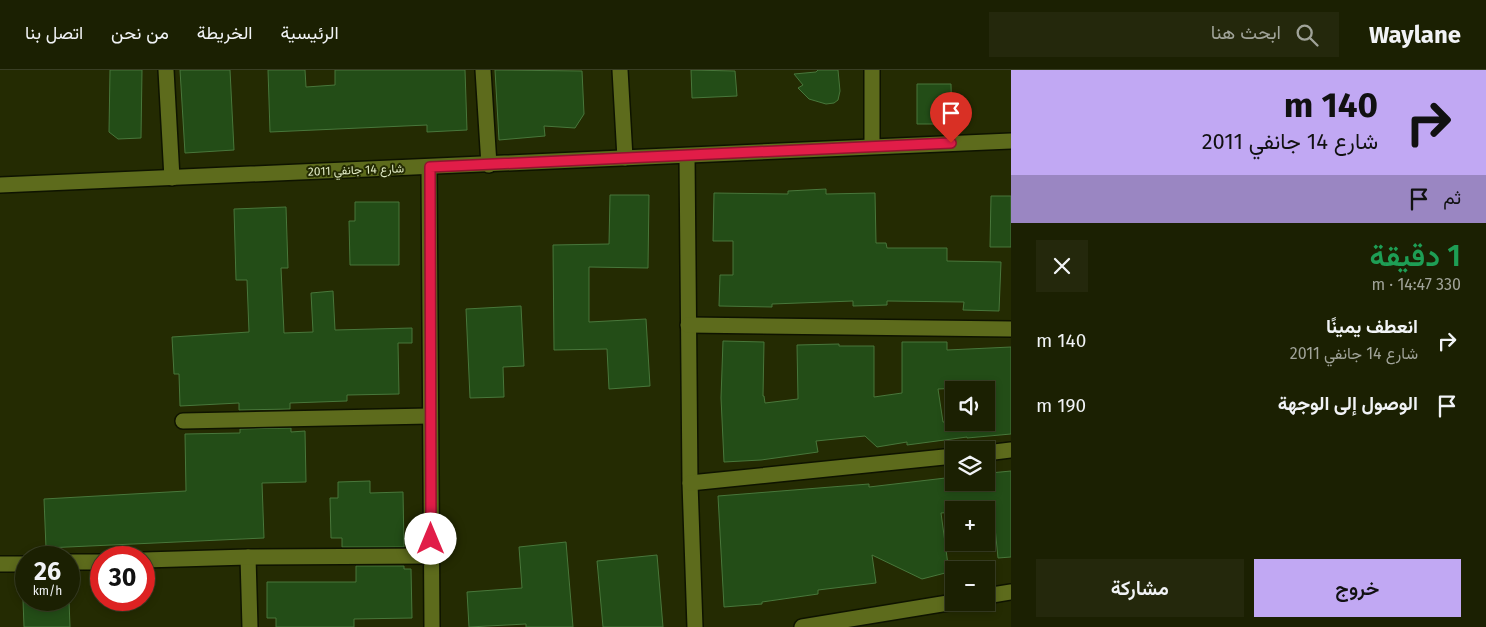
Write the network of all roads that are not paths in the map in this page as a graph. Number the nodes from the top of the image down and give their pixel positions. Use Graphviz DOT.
graph roads {
  1 [pos="166,70"];
  2 [pos="483,70"];
  3 [pos="620,70"];
  4 [pos="872,70"];
  5 [pos="1011,141"];
  6 [pos="872,146"];
  7 [pos="687,156"];
  8 [pos="624,158"];
  9 [pos="489,165"];
  10 [pos="430,167"];
  11 [pos="172,178"];
  12 [pos="0,185"];
  13 [pos="688,325"];
  14 [pos="1011,329"];
  15 [pos="430,416"];
  16 [pos="183,421"];
  17 [pos="1011,450"];
  18 [pos="995,452"];
  19 [pos="945,457"];
  20 [pos="690,483"];
  21 [pos="431,556"];
  22 [pos="248,557"];
  23 [pos="155,560"];
  24 [pos="0,564"];
  25 [pos="15,564"];
  26 [pos="1011,592"];
  27 [pos="995,595"];
  28 [pos="945,603"];
  29 [pos="250,627"];
  30 [pos="432,627"];
  31 [pos="695,627"];
  32 [pos="802,627"];
  1 -- 11 [label="street"];
  2 -- 9 [label="street"];
  3 -- 8 [label="street"];
  4 -- 6 [label="street"];
  5 -- 6 [label="street, شارع 14 جانفي 2011"];
  6 -- 7 [label="street, شارع 14 جانفي 2011"];
  7 -- 8 [label="street, شارع 14 جانفي 2011"];
  7 -- 13 [label="street"];
  8 -- 9 [label="street, شارع 14 جانفي 2011"];
  9 -- 10 [label="street, شارع 14 جانفي 2011"];
  10 -- 11 [label="street, شارع 14 جانفي 2011"];
  10 -- 15 [label="street"];
  11 -- 12 [label="street, شارع 14 جانفي 2011"];
  13 -- 14 [label="street"];
  13 -- 20 [label="street"];
  15 -- 16 [label="street"];
  15 -- 21 [label="street"];
  17 -- 18 [label="street"];
  19 -- 20 [label="street"];
  20 -- 31 [label="street"];
  21 -- 22 [label="street"];
  21 -- 30 [label="street"];
  22 -- 23 [label="street"];
  22 -- 29 [label="street"];
  24 -- 25 [label="street"];
  26 -- 27 [label="street"];
  28 -- 32 [label="street"];
}
